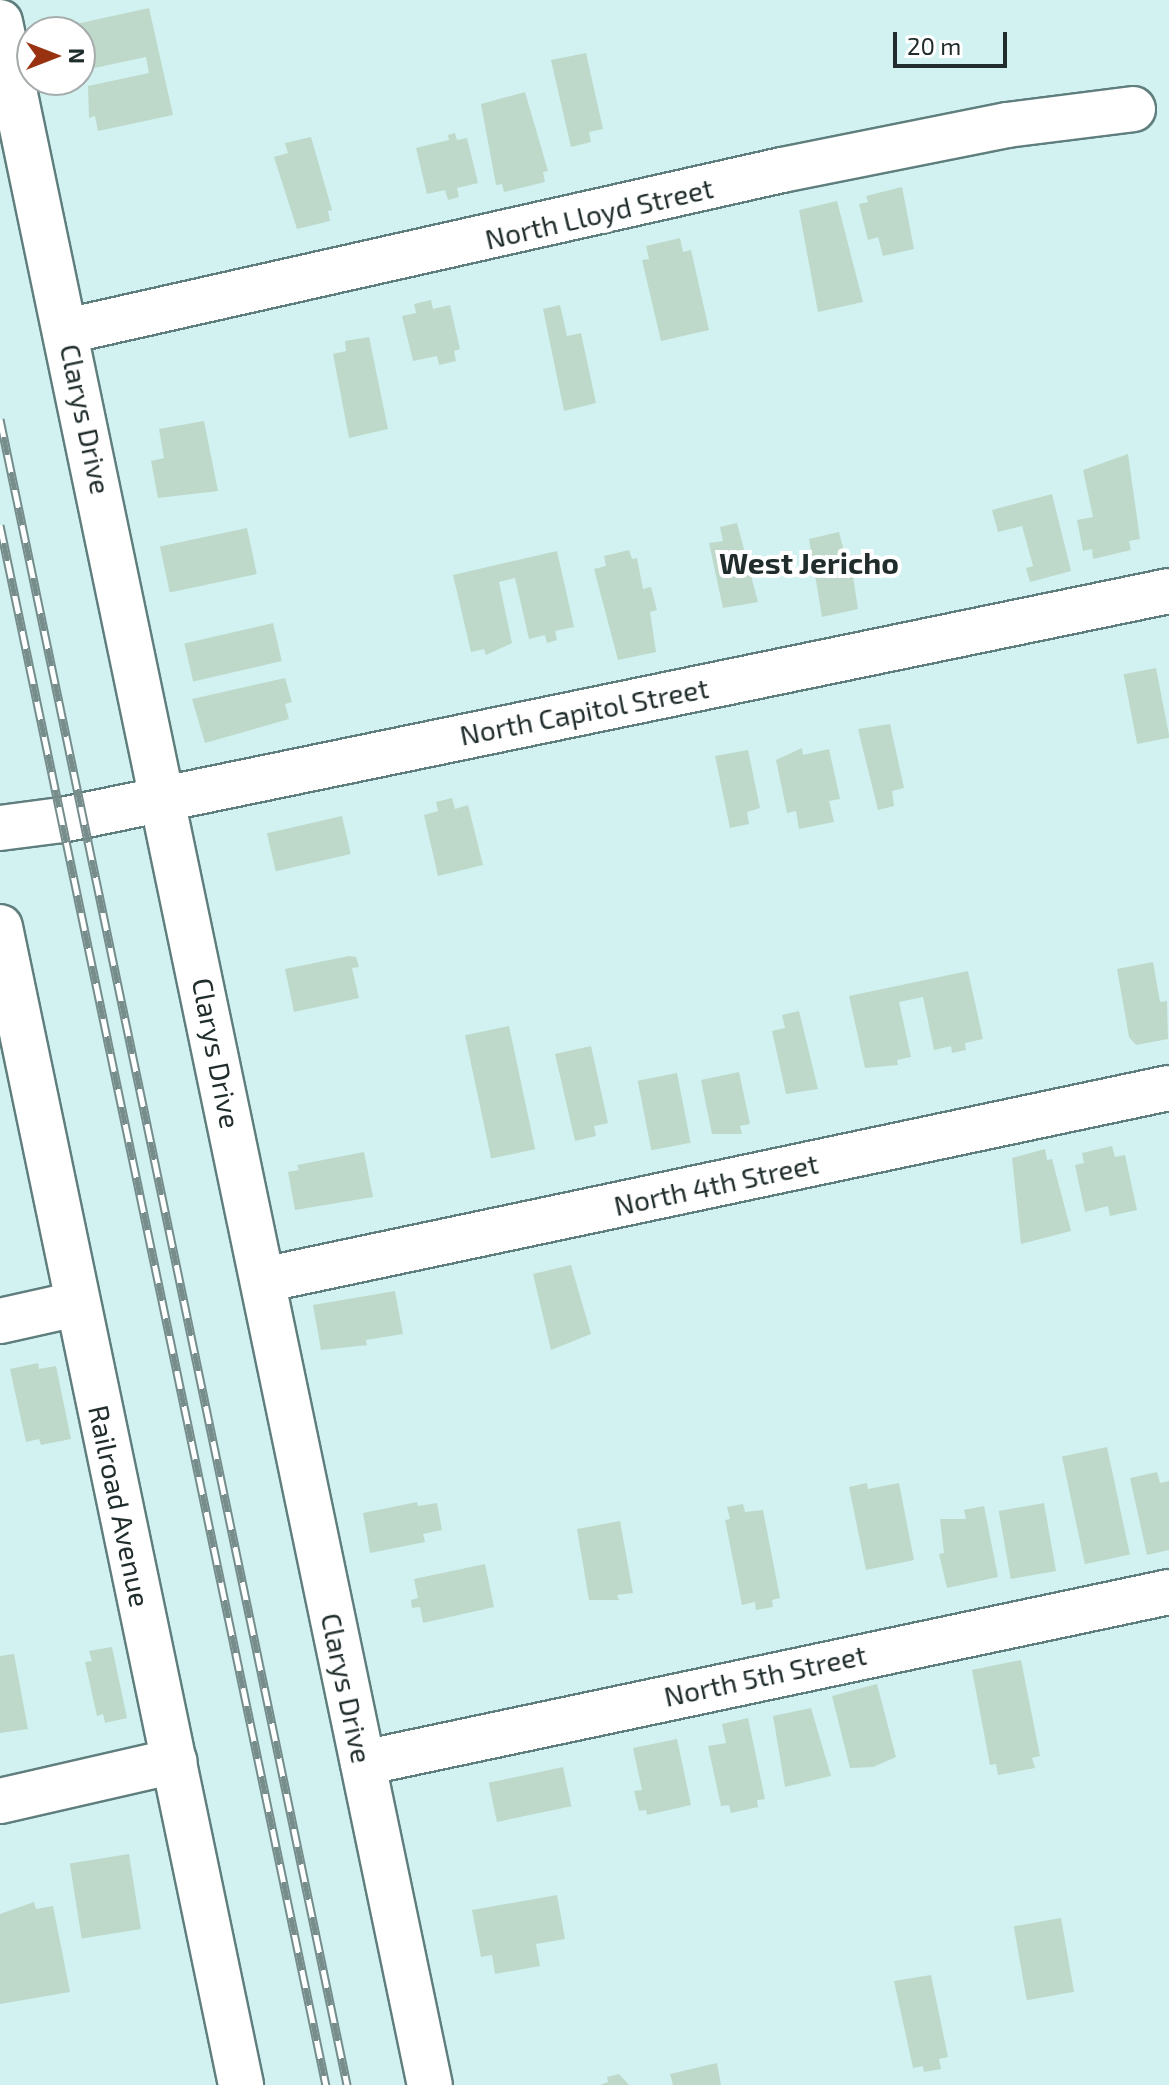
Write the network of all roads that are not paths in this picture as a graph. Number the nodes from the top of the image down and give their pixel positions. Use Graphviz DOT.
graph roads {
  1 [pos="0,22"];
  2 [pos="1133,109"];
  3 [pos="67,331"];
  4 [pos="1169,591"];
  5 [pos="165,796"];
  6 [pos="0,828"];
  7 [pos="0,927"];
  8 [pos="1169,1088"];
  9 [pos="263,1280"];
  10 [pos="76,1304"];
  11 [pos="0,1321"];
  12 [pos="1169,1592"];
  13 [pos="174,1761"];
  14 [pos="363,1763"];
  15 [pos="0,1801"];
  16 [pos="241,2085"];
  17 [pos="430,2085"];
  1 -- 3 [label="street, Clarys Drive"];
  2 -- 3 [label="street, North Lloyd Street"];
  3 -- 5 [label="street, Clarys Drive"];
  4 -- 5 [label="street, North Capitol Street"];
  5 -- 6 [label="street, North Capitol Street"];
  5 -- 9 [label="street, Clarys Drive"];
  7 -- 10 [label="street, Railroad Avenue"];
  8 -- 9 [label="street, North 4th Street"];
  9 -- 14 [label="street, Clarys Drive"];
  10 -- 11 [label="street"];
  10 -- 13 [label="street, Railroad Avenue"];
  12 -- 14 [label="street, North 5th Street"];
  13 -- 15 [label="street"];
  13 -- 16 [label="street, Railroad Avenue"];
  14 -- 17 [label="street, Clarys Drive"];
}
